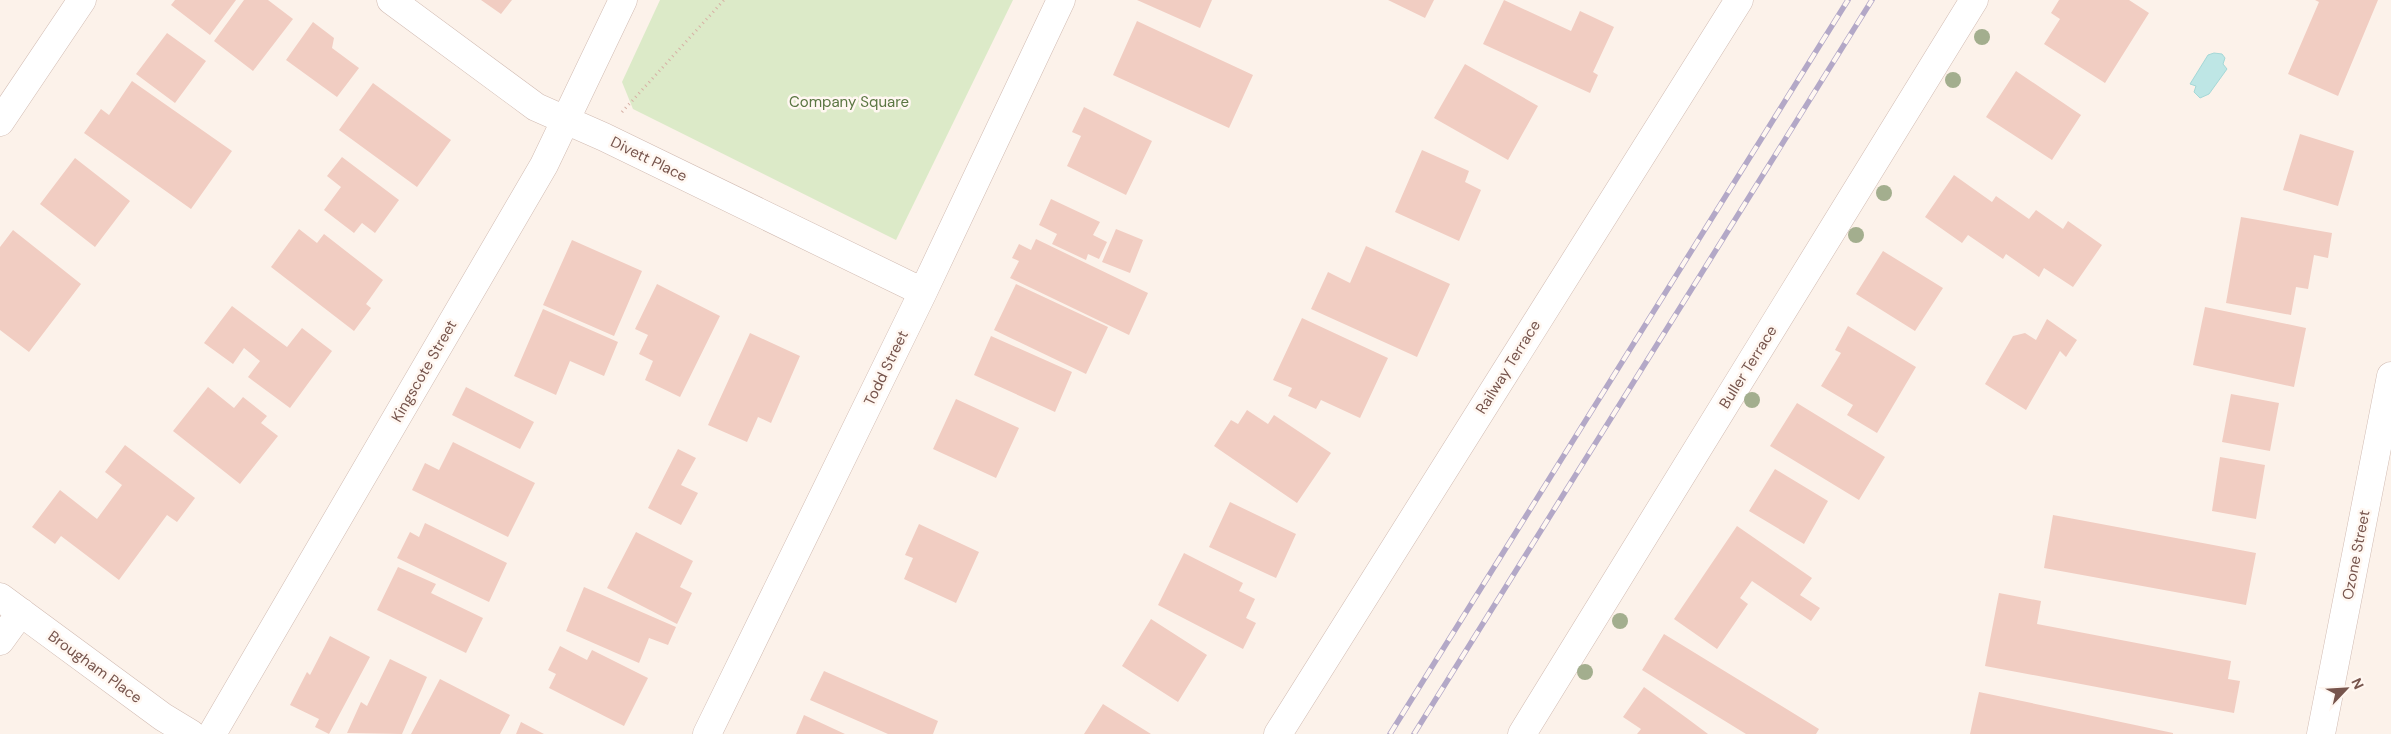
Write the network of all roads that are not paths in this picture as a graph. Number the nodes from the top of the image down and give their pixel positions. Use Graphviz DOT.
graph roads {
  1 [pos="82,0"];
  2 [pos="392,0"];
  3 [pos="623,0"];
  4 [pos="1061,0"];
  5 [pos="1739,0"];
  6 [pos="1974,0"];
  7 [pos="566,121"];
  8 [pos="0,122"];
  9 [pos="922,292"];
  10 [pos="2391,376"];
  11 [pos="10,605"];
  12 [pos="0,641"];
  13 [pos="191,734"];
  14 [pos="212,734"];
  15 [pos="707,734"];
  16 [pos="1278,734"];
  17 [pos="1522,734"];
  18 [pos="2321,734"];
  1 -- 8 [label="street"];
  2 -- 7 [label="street, Divett Place"];
  3 -- 7 [label="street, Kingscote Street"];
  4 -- 9 [label="street, Todd Street"];
  5 -- 16 [label="street, Railway Terrace"];
  6 -- 17 [label="street, Buller Terrace"];
  7 -- 9 [label="street, Divett Place"];
  7 -- 14 [label="street, Kingscote Street"];
  9 -- 15 [label="street, Todd Street"];
  10 -- 18 [label="street, Ozone Street"];
  11 -- 12 [label="street"];
  11 -- 13 [label="street, Brougham Place"];
}
